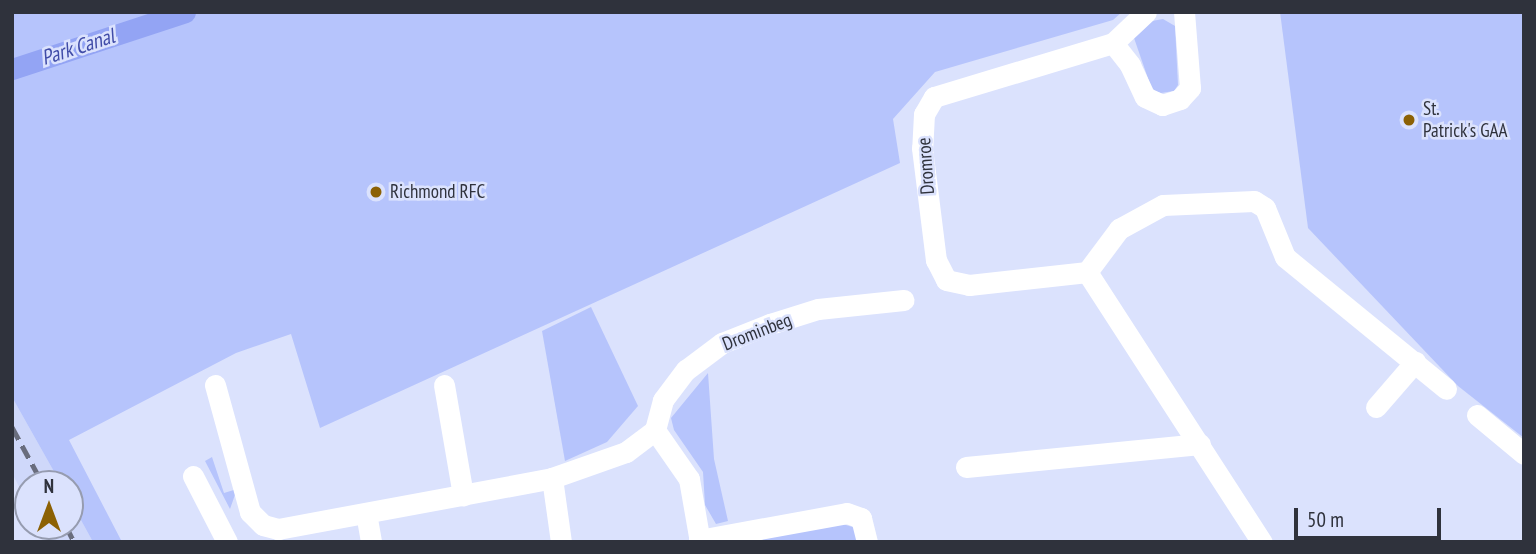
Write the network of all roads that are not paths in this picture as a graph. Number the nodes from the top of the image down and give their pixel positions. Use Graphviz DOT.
graph roads {
  1 [pos="1146,12"];
  2 [pos="1184,12"];
  3 [pos="1113,43"];
  4 [pos="1087,272"];
  5 [pos="904,300"];
  6 [pos="1415,362"];
  7 [pos="215,385"];
  8 [pos="444,385"];
  9 [pos="1446,389"];
  10 [pos="1376,407"];
  11 [pos="1477,415"];
  12 [pos="656,430"];
  13 [pos="1200,444"];
  14 [pos="1524,454"];
  15 [pos="966,467"];
  16 [pos="193,476"];
  17 [pos="552,478"];
  18 [pos="463,495"];
  19 [pos="250,512"];
  20 [pos="366,513"];
  21 [pos="223,535"];
  22 [pos="699,541"];
  23 [pos="371,542"];
  24 [pos="561,542"];
  25 [pos="867,542"];
  26 [pos="1262,542"];
  1 -- 3 [label="street, Dromroe"];
  2 -- 3 [label="street"];
  3 -- 4 [label="street, Dromroe"];
  4 -- 6 [label="street"];
  4 -- 13 [label="street"];
  5 -- 12 [label="street, Drominbeg"];
  6 -- 9 [label="street"];
  6 -- 10 [label="street"];
  7 -- 19 [label="street"];
  8 -- 18 [label="street"];
  11 -- 14 [label="street"];
  12 -- 17 [label="street"];
  12 -- 22 [label="street"];
  13 -- 15 [label="street"];
  13 -- 26 [label="street"];
  16 -- 21 [label="street"];
  17 -- 18 [label="street"];
  17 -- 24 [label="street"];
  18 -- 20 [label="street"];
  19 -- 20 [label="street"];
  19 -- 21 [label="street"];
  20 -- 23 [label="street"];
  22 -- 25 [label="street"];
}
